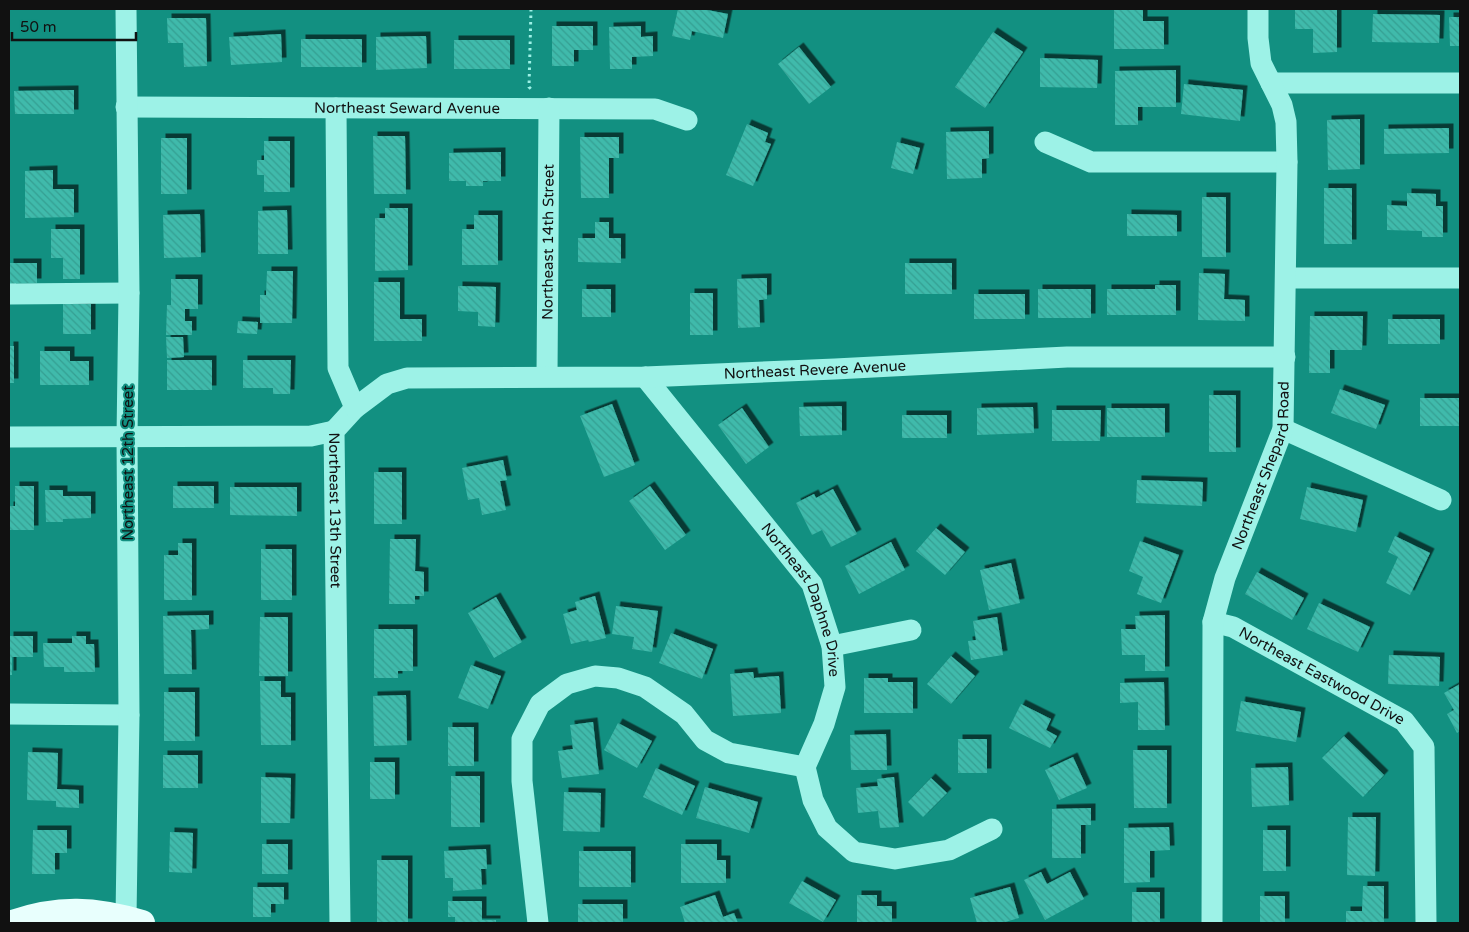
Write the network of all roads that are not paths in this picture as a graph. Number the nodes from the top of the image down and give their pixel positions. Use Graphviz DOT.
graph roads {
  1 [pos="126,9"];
  2 [pos="1258,9"];
  3 [pos="1271,83"];
  4 [pos="1460,83"];
  5 [pos="126,107"];
  6 [pos="336,108"];
  7 [pos="549,108"];
  8 [pos="687,120"];
  9 [pos="1044,142"];
  10 [pos="1288,162"];
  11 [pos="1286,278"];
  12 [pos="1460,278"];
  13 [pos="129,293"];
  14 [pos="9,294"];
  15 [pos="1285,357"];
  16 [pos="547,376"];
  17 [pos="645,377"];
  18 [pos="354,408"];
  19 [pos="1283,429"];
  20 [pos="334,431"];
  21 [pos="9,437"];
  22 [pos="127,437"];
  23 [pos="1441,500"];
  24 [pos="1213,622"];
  25 [pos="910,630"];
  26 [pos="832,646"];
  27 [pos="9,714"];
  28 [pos="129,714"];
  29 [pos="805,766"];
  30 [pos="992,830"];
  31 [pos="134,921"];
  32 [pos="12,923"];
  33 [pos="340,923"];
  34 [pos="538,923"];
  35 [pos="1212,923"];
  36 [pos="1426,923"];
  1 -- 5 [label="street, Northeast 12th Street"];
  2 -- 3 [label="street, Northeast Shepard Road"];
  3 -- 4 [label="street"];
  3 -- 10 [label="street, Northeast Shepard Road"];
  5 -- 6 [label="street, Northeast Seward Avenue"];
  5 -- 13 [label="street, Northeast 12th Street"];
  6 -- 7 [label="street, Northeast Seward Avenue"];
  6 -- 18 [label="street"];
  7 -- 8 [label="street, Northeast Seward Avenue"];
  7 -- 16 [label="street, Northeast 14th Street"];
  9 -- 10 [label="street"];
  10 -- 11 [label="street, Northeast Shepard Road"];
  11 -- 12 [label="street"];
  11 -- 15 [label="street, Northeast Shepard Road"];
  13 -- 14 [label="street"];
  13 -- 22 [label="street, Northeast 12th Street"];
  15 -- 17 [label="street, Northeast Revere Avenue"];
  15 -- 19 [label="street, Northeast Shepard Road"];
  16 -- 17 [label="street, Northeast Revere Avenue"];
  16 -- 18 [label="street, Northeast Revere Avenue"];
  17 -- 26 [label="street, Northeast Daphne Drive"];
  18 -- 20 [label="street, Northeast 13th Street"];
  19 -- 23 [label="street"];
  19 -- 24 [label="street, Northeast Shepard Road"];
  20 -- 22 [label="street"];
  20 -- 33 [label="street, Northeast 13th Street"];
  21 -- 22 [label="street"];
  22 -- 28 [label="street, Northeast 12th Street"];
  24 -- 35 [label="street, Northeast Shepard Road"];
  24 -- 36 [label="street, Northeast Eastwood Drive"];
  25 -- 26 [label="street"];
  26 -- 29 [label="street, Northeast Daphne Drive"];
  27 -- 28 [label="street"];
  28 -- 31 [label="street, Northeast 12th Street"];
  29 -- 30 [label="street"];
  29 -- 34 [label="street"];
  31 -- 32 [label="main road"];
}
